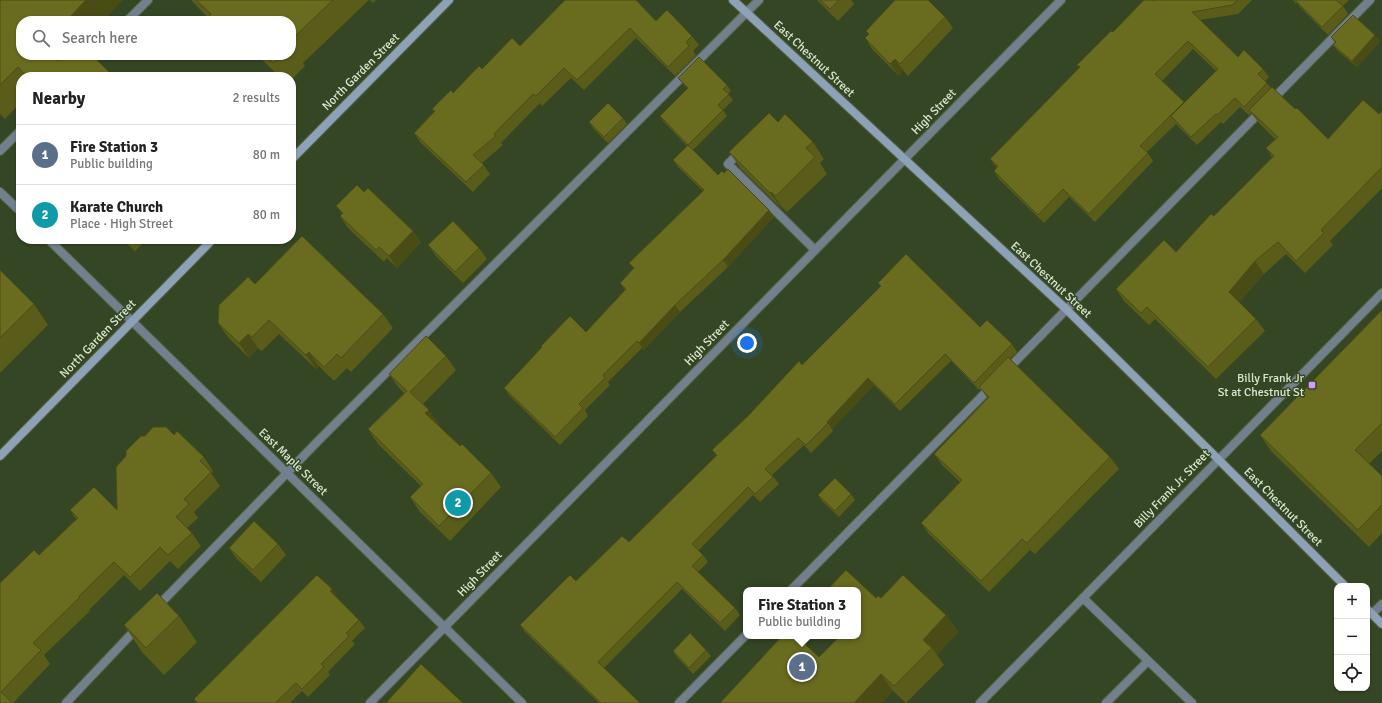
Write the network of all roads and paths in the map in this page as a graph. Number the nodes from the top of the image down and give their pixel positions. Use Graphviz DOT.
graph roads {
  1 [pos="148,0"];
  2 [pos="449,0"];
  3 [pos="733,0"];
  4 [pos="758,0"];
  5 [pos="1061,0"];
  6 [pos="1370,0"];
  7 [pos="746,13"];
  8 [pos="132,16"];
  9 [pos="89,60"];
  10 [pos="77,72"];
  11 [pos="16,135"];
  12 [pos="748,144"];
  13 [pos="0,151"];
  14 [pos="296,155"];
  15 [pos="904,159"];
  16 [pos="0,192"];
  17 [pos="16,207"];
  18 [pos="53,244"];
  19 [pos="208,244"];
  20 [pos="815,250"];
  21 [pos="1382,293"];
  22 [pos="1066,310"];
  23 [pos="132,322"];
  24 [pos="0,456"];
  25 [pos="1218,459"];
  26 [pos="287,473"];
  27 [pos="1342,583"];
  28 [pos="793,587"];
  29 [pos="1083,598"];
  30 [pos="1382,604"];
  31 [pos="1370,611"];
  32 [pos="1382,624"];
  33 [pos="445,628"];
  34 [pos="743,638"];
  35 [pos="1148,661"];
  36 [pos="66,703"];
  37 [pos="370,703"];
  38 [pos="522,703"];
  39 [pos="679,703"];
  40 [pos="980,703"];
  41 [pos="1106,703"];
  42 [pos="1192,703"];
  1 -- 8 [label="street"];
  2 -- 14 [label="main road, North Garden Street"];
  3 -- 7 [label="main road, East Chestnut Street"];
  4 -- 7 [label="street"];
  5 -- 15 [label="street, High Street"];
  6 -- 22 [label="street"];
  7 -- 15 [label="main road, East Chestnut Street"];
  7 -- 26 [label="street"];
  9 -- 10 [label="street"];
  11 -- 13 [label="street"];
  12 -- 20 [label="street"];
  15 -- 20 [label="street, High Street"];
  15 -- 22 [label="main road, East Chestnut Street"];
  16 -- 17 [label="street"];
  18 -- 23 [label="street, East Maple Street"];
  19 -- 23 [label="main road, North Garden Street"];
  20 -- 33 [label="street, High Street"];
  21 -- 25 [label="street, Billy Frank Jr. Street"];
  22 -- 25 [label="main road, East Chestnut Street"];
  22 -- 28 [label="street"];
  23 -- 24 [label="main road, North Garden Street"];
  23 -- 26 [label="street, East Maple Street"];
  25 -- 27 [label="main road, East Chestnut Street"];
  25 -- 29 [label="street, Billy Frank Jr. Street"];
  26 -- 33 [label="street, East Maple Street"];
  26 -- 36 [label="street"];
  29 -- 35 [label="street"];
  29 -- 40 [label="street, Billy Frank Jr. Street"];
  30 -- 31 [label="street"];
  31 -- 32 [label="main road"];
  33 -- 37 [label="street, High Street"];
  33 -- 38 [label="street, East Maple Street"];
  34 -- 39 [label="street"];
  35 -- 41 [label="street"];
  35 -- 42 [label="street"];
}
